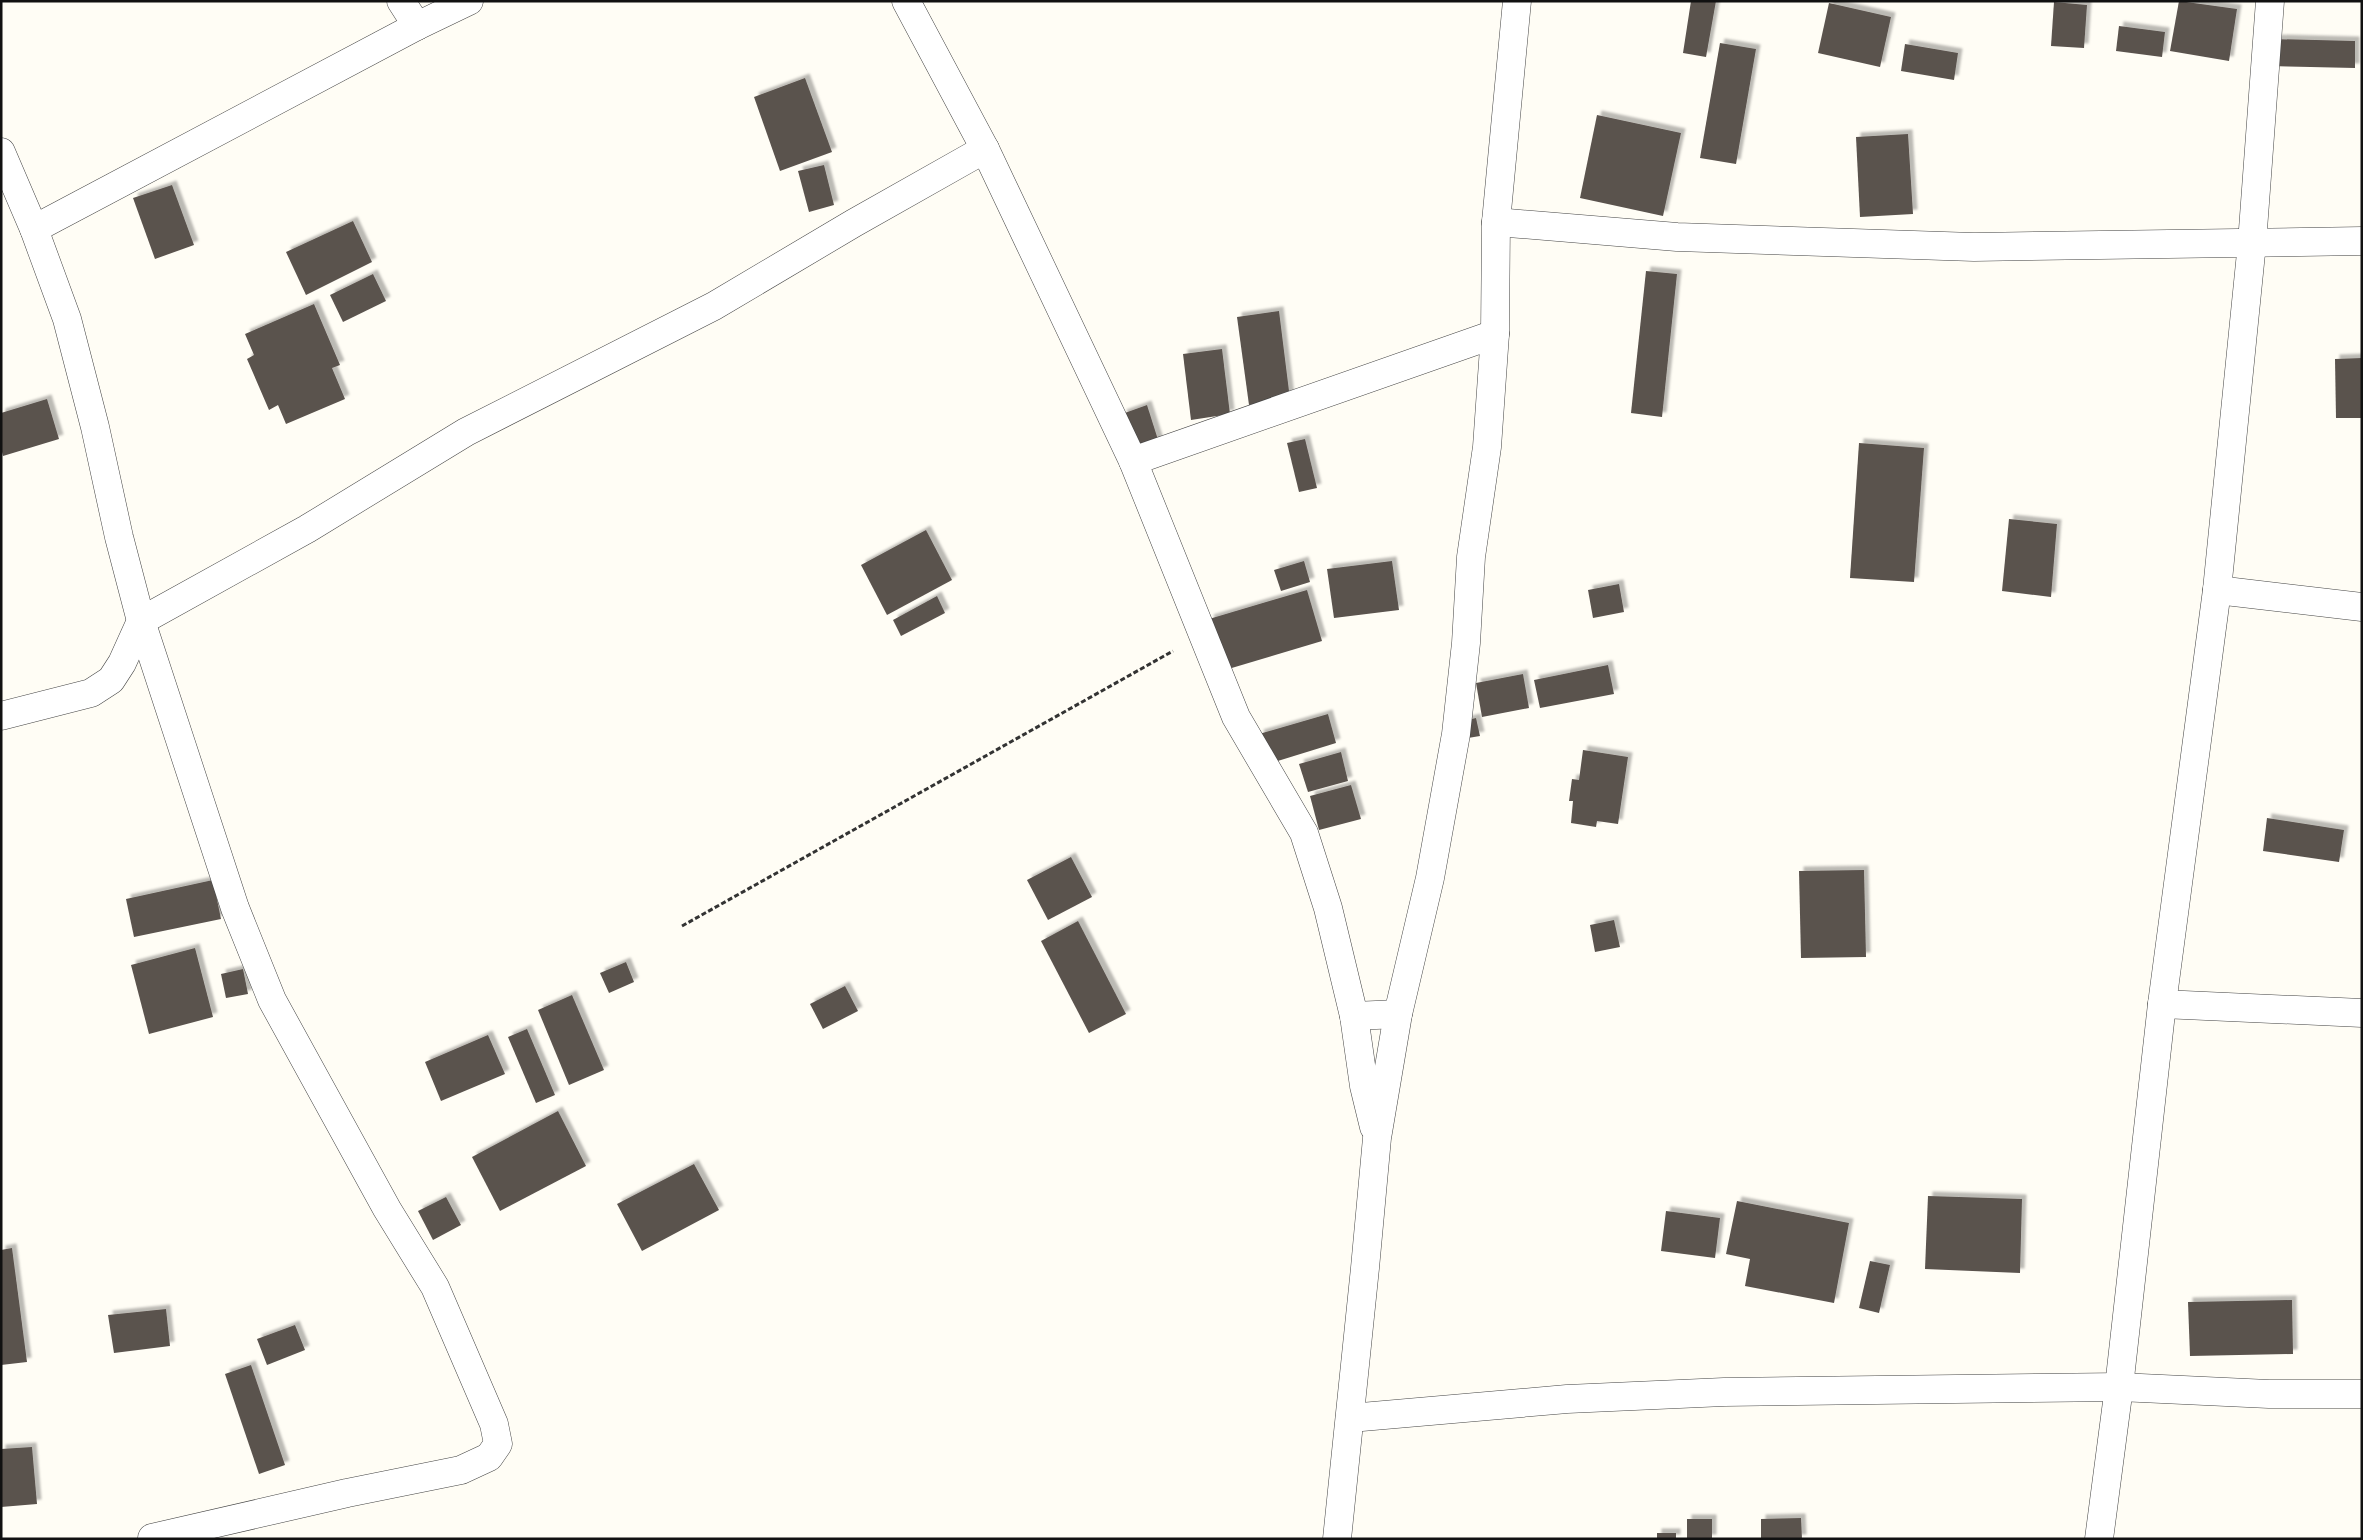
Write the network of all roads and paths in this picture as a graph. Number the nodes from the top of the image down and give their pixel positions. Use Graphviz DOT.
graph roads {
  1 [pos="401,1"];
  2 [pos="469,1"];
  3 [pos="906,1"];
  4 [pos="1517,1"];
  5 [pos="2270,1"];
  6 [pos="417,26"];
  7 [pos="986,149"];
  8 [pos="1,152"];
  9 [pos="1496,222"];
  10 [pos="34,229"];
  11 [pos="2362,242"];
  12 [pos="2252,243"];
  13 [pos="1495,334"];
  14 [pos="1133,461"];
  15 [pos="2217,590"];
  16 [pos="2362,607"];
  17 [pos="141,620"];
  18 [pos="1202,634"];
  19 [pos="1,716"];
  20 [pos="682,926"];
  21 [pos="2162,1004"];
  22 [pos="2362,1013"];
  23 [pos="1398,1014"];
  24 [pos="1354,1016"];
  25 [pos="1377,1138"];
  26 [pos="2119,1387"];
  27 [pos="2362,1394"];
  28 [pos="1350,1418"];
  29 [pos="151,1538"];
  30 [pos="1336,1539"];
  31 [pos="2099,1539"];
  1 -- 6 [label="street"];
  2 -- 6 [label="street"];
  3 -- 7 [label="street"];
  4 -- 9 [label="street"];
  5 -- 12 [label="street"];
  6 -- 10 [label="street"];
  7 -- 14 [label="street"];
  7 -- 17 [label="street"];
  8 -- 10 [label="street"];
  9 -- 12 [label="street"];
  9 -- 13 [label="street"];
  10 -- 17 [label="street"];
  11 -- 12 [label="street"];
  12 -- 15 [label="street"];
  13 -- 14 [label="street"];
  13 -- 23 [label="street"];
  14 -- 18 [label="street"];
  15 -- 16 [label="street"];
  15 -- 21 [label="street"];
  17 -- 19 [label="street"];
  17 -- 29 [label="street"];
  18 -- 20 [label="path"];
  18 -- 24 [label="street"];
  21 -- 22 [label="street"];
  21 -- 26 [label="street"];
  23 -- 24 [label="street"];
  23 -- 25 [label="street"];
  24 -- 25 [label="street"];
  25 -- 28 [label="street"];
  26 -- 27 [label="street"];
  26 -- 28 [label="street"];
  26 -- 31 [label="street"];
  28 -- 30 [label="street"];
}
